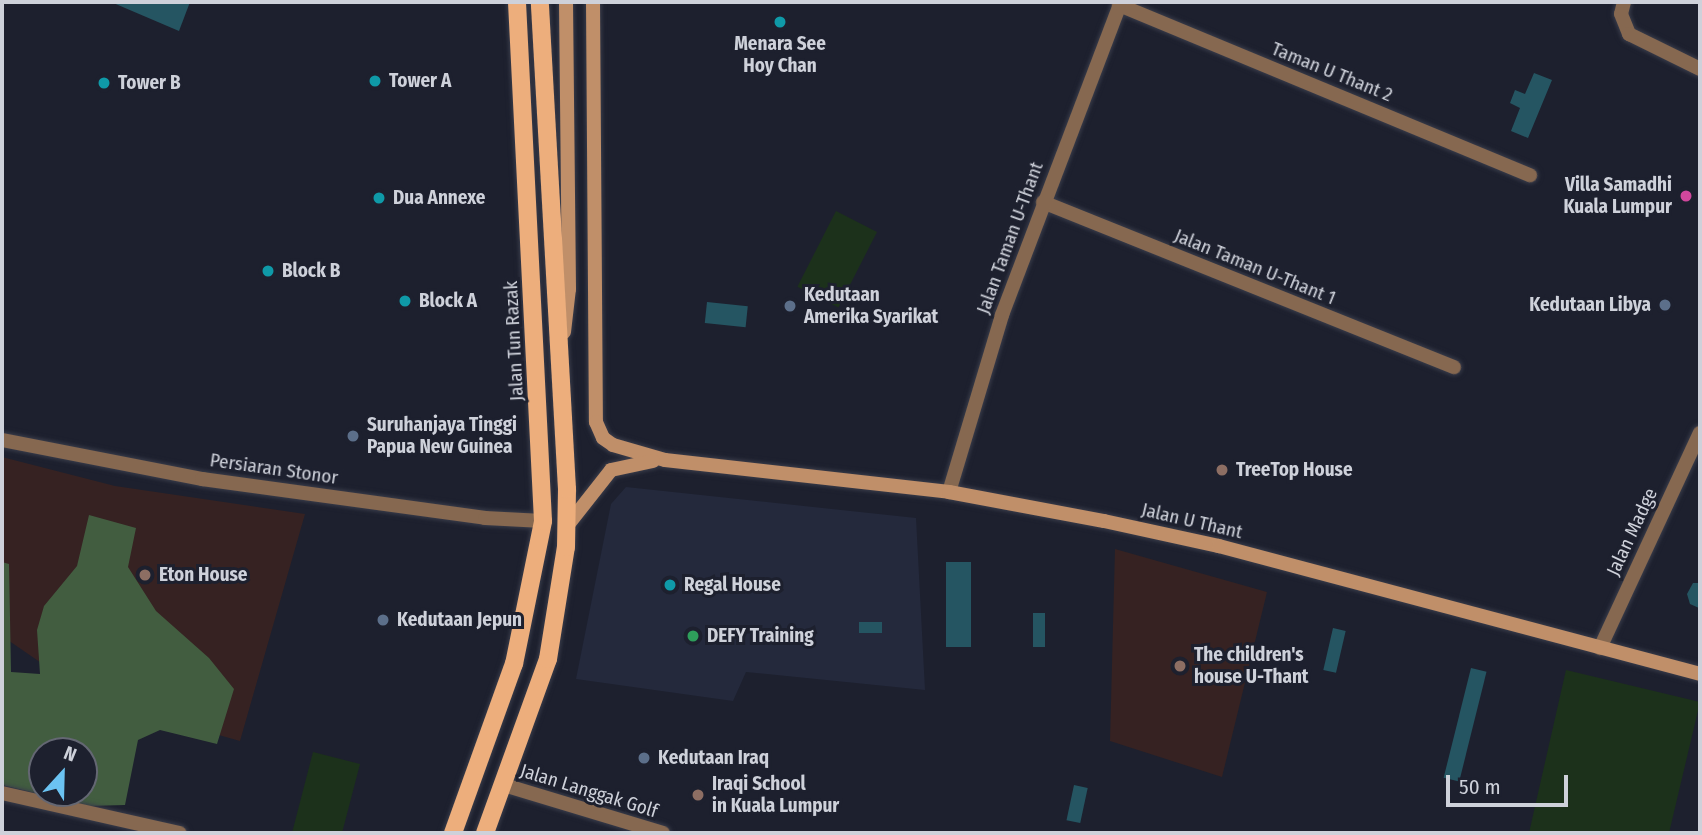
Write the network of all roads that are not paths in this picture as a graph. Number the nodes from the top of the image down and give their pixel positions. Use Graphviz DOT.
graph roads {
  1 [pos="517,2"];
  2 [pos="540,2"];
  3 [pos="566,2"];
  4 [pos="593,2"];
  5 [pos="1624,2"];
  6 [pos="1120,3"];
  7 [pos="1700,69"];
  8 [pos="1530,175"];
  9 [pos="1043,202"];
  10 [pos="1454,367"];
  11 [pos="559,379"];
  12 [pos="1700,433"];
  13 [pos="2,440"];
  14 [pos="665,460"];
  15 [pos="949,492"];
  16 [pos="543,521"];
  17 [pos="567,526"];
  18 [pos="1600,648"];
  19 [pos="1700,674"];
  20 [pos="504,785"];
  21 [pos="2,793"];
  22 [pos="180,833"];
  23 [pos="453,833"];
  24 [pos="485,833"];
  25 [pos="663,833"];
  1 -- 16 [label="main road, Jalan Tun Razak"];
  2 -- 11 [label="main road"];
  3 -- 11 [label="street"];
  4 -- 14 [label="street, Jalan U Thant"];
  5 -- 7 [label="street"];
  6 -- 8 [label="street, Taman U Thant 2"];
  6 -- 9 [label="street, Jalan Taman U-Thant"];
  9 -- 10 [label="street, Jalan Taman U-Thant 1"];
  9 -- 15 [label="street, Jalan Taman U-Thant"];
  11 -- 17 [label="main road"];
  12 -- 18 [label="street, Jalan Madge"];
  13 -- 16 [label="street, Persiaran Stonor"];
  14 -- 15 [label="street, Jalan U Thant"];
  14 -- 17 [label="street, Jalan U Thant"];
  15 -- 18 [label="street, Jalan U Thant"];
  16 -- 23 [label="main road, Jalan Tun Razak"];
  17 -- 20 [label="main road"];
  18 -- 19 [label="street, Jalan U Thant"];
  20 -- 24 [label="main road"];
  20 -- 25 [label="street, Jalan Langgak Golf"];
  21 -- 22 [label="street"];
}
